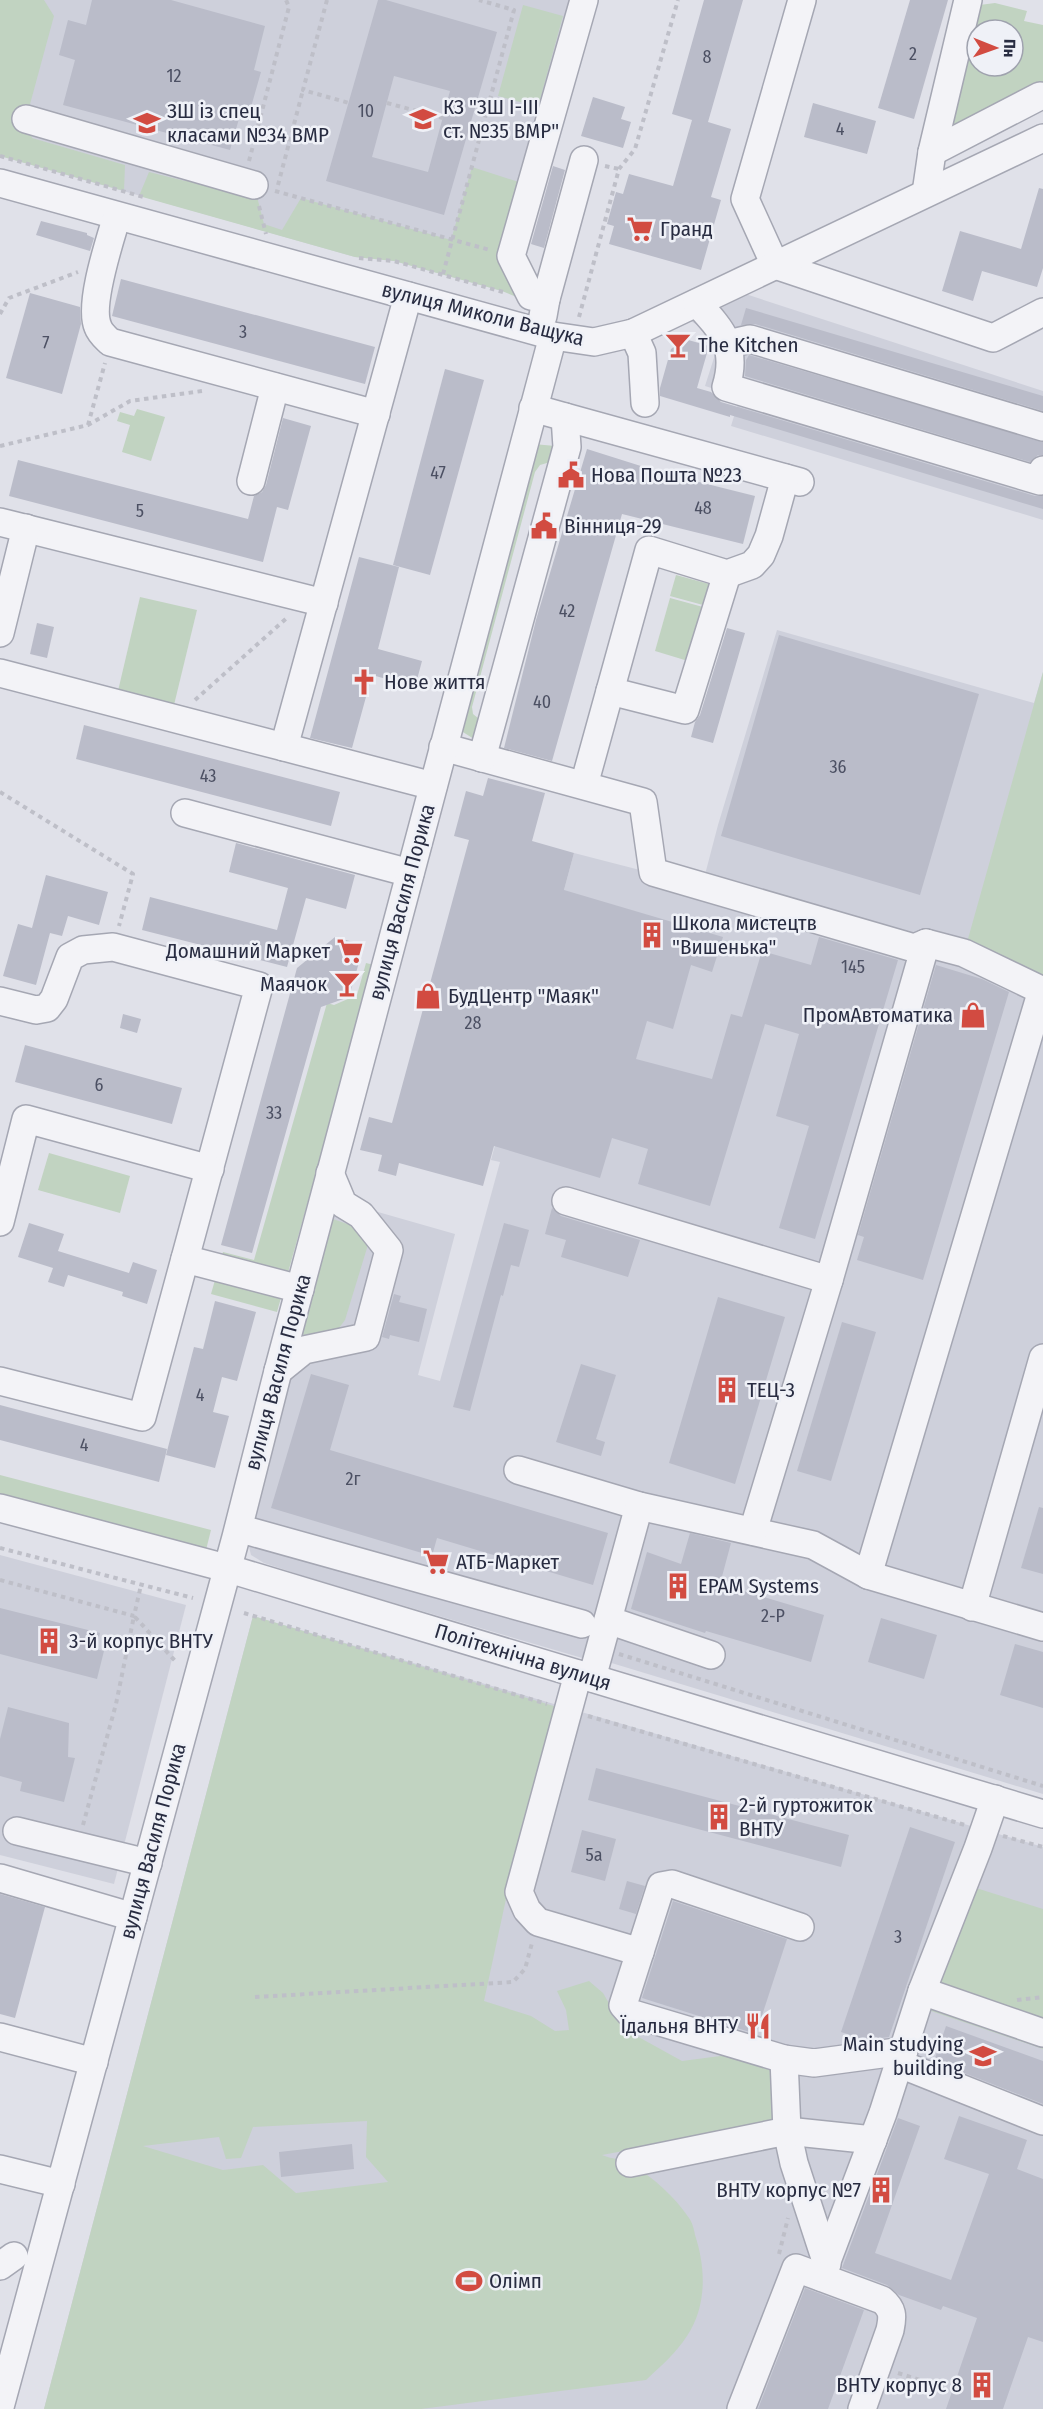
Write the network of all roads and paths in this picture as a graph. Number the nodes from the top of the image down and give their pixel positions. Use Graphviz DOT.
graph roads {
  1 [pos="286,0"];
  2 [pos="327,0"];
  3 [pos="479,0"];
  4 [pos="584,0"];
  5 [pos="678,0"];
  6 [pos="802,0"];
  7 [pos="968,0"];
  8 [pos="303,90"];
  9 [pos="1041,92"];
  10 [pos="349,103"];
  11 [pos="387,103"];
  12 [pos="443,118"];
  13 [pos="26,119"];
  14 [pos="1036,141"];
  15 [pos="932,152"];
  16 [pos="0,156"];
  17 [pos="584,160"];
  18 [pos="0,183"];
  19 [pos="265,188"];
  20 [pos="926,193"];
  21 [pos="151,199"];
  22 [pos="117,216"];
  23 [pos="254,228"];
  24 [pos="265,231"];
  25 [pos="451,240"];
  26 [pos="274,246"];
  27 [pos="511,256"];
  28 [pos="355,257"];
  29 [pos="104,261"];
  30 [pos="775,265"];
  31 [pos="443,274"];
  32 [pos="512,295"];
  33 [pos="408,296"];
  34 [pos="697,303"];
  35 [pos="1043,312"];
  36 [pos="0,314"];
  37 [pos="579,317"];
  38 [pos="588,318"];
  39 [pos="546,319"];
  40 [pos="633,333"];
  41 [pos="110,342"];
  42 [pos="728,344"];
  43 [pos="275,387"];
  44 [pos="207,390"];
  45 [pos="645,403"];
  46 [pos="533,408"];
  47 [pos="376,414"];
  48 [pos="565,417"];
  49 [pos="88,425"];
  50 [pos="1043,427"];
  51 [pos="0,446"];
  52 [pos="1043,470"];
  53 [pos="251,481"];
  54 [pos="13,525"];
  55 [pos="727,574"];
  56 [pos="316,601"];
  57 [pos="0,633"];
  58 [pos="0,673"];
  59 [pos="610,691"];
  60 [pos="174,719"];
  61 [pos="284,747"];
  62 [pos="443,747"];
  63 [pos="482,758"];
  64 [pos="584,785"];
  65 [pos="433,786"];
  66 [pos="0,792"];
  67 [pos="185,813"];
  68 [pos="410,873"];
  69 [pos="926,943"];
  70 [pos="113,947"];
  71 [pos="1042,991"];
  72 [pos="0,1000"];
  73 [pos="210,1169"];
  74 [pos="330,1173"];
  75 [pos="566,1202"];
  76 [pos="0,1222"];
  77 [pos="185,1260"];
  78 [pos="829,1280"];
  79 [pos="300,1288"];
  80 [pos="1043,1358"];
  81 [pos="278,1371"];
  82 [pos="0,1381"];
  83 [pos="518,1470"];
  84 [pos="639,1506"];
  85 [pos="0,1508"];
  86 [pos="753,1531"];
  87 [pos="252,1532"];
  88 [pos="0,1548"];
  89 [pos="226,1568"];
  90 [pos="868,1575"];
  91 [pos="0,1580"];
  92 [pos="141,1585"];
  93 [pos="438,1585"];
  94 [pos="193,1598"];
  95 [pos="972,1606"];
  96 [pos="244,1613"];
  97 [pos="134,1616"];
  98 [pos="595,1622"];
  99 [pos="1043,1627"];
  100 [pos="426,1628"];
  101 [pos="601,1648"];
  102 [pos="711,1655"];
  103 [pos="177,1663"];
  104 [pos="585,1676"];
  105 [pos="567,1710"];
  106 [pos="1043,1786"];
  107 [pos="995,1799"];
  108 [pos="1043,1814"];
  109 [pos="984,1830"];
  110 [pos="17,1831"];
  111 [pos="78,1846"];
  112 [pos="1043,1847"];
  113 [pos="148,1863"];
  114 [pos="0,1878"];
  115 [pos="133,1917"];
  116 [pos="538,1922"];
  117 [pos="800,1927"];
  118 [pos="639,1952"];
  119 [pos="922,1991"];
  120 [pos="255,1997"];
  121 [pos="1043,2033"];
  122 [pos="0,2037"];
  123 [pos="902,2058"];
  124 [pos="784,2059"];
  125 [pos="94,2062"];
  126 [pos="1043,2121"];
  127 [pos="787,2132"];
  128 [pos="873,2140"];
  129 [pos="630,2163"];
  130 [pos="0,2169"];
  131 [pos="61,2184"];
  132 [pos="824,2270"];
  133 [pos="0,2406"];
  134 [pos="741,2409"];
  135 [pos="862,2409"];
  1 -- 19 [label="path"];
  2 -- 8 [label="path"];
  3 -- 25 [label="path"];
  4 -- 27 [label="street"];
  5 -- 37 [label="path"];
  6 -- 30 [label="street"];
  7 -- 15 [label="street"];
  8 -- 10 [label="path"];
  8 -- 19 [label="path"];
  9 -- 14 [label="street"];
  9 -- 15 [label="street"];
  11 -- 12 [label="path"];
  13 -- 19 [label="street"];
  14 -- 20 [label="street, вулиця Миколи Ващука"];
  15 -- 20 [label="street"];
  16 -- 21 [label="path"];
  17 -- 39 [label="street, вулиця Василя Порика"];
  18 -- 22 [label="street, вулиця Миколи Ващука"];
  19 -- 24 [label="path"];
  19 -- 25 [label="path"];
  20 -- 30 [label="street, вулиця Миколи Ващука"];
  22 -- 26 [label="street, вулиця Миколи Ващука"];
  22 -- 29 [label="street"];
  23 -- 24 [label="path"];
  24 -- 26 [label="path"];
  24 -- 26 [label="path"];
  25 -- 27 [label="path"];
  25 -- 31 [label="path"];
  26 -- 33 [label="street, вулиця Миколи Ващука"];
  27 -- 39 [label="street"];
  28 -- 31 [label="path"];
  29 -- 36 [label="path"];
  29 -- 41 [label="street"];
  30 -- 34 [label="street, вулиця Миколи Ващука"];
  30 -- 35 [label="street"];
  31 -- 32 [label="path"];
  33 -- 39 [label="street, вулиця Миколи Ващука"];
  33 -- 47 [label="street"];
  34 -- 40 [label="street, вулиця Миколи Ващука"];
  34 -- 42 [label="street"];
  37 -- 38 [label="path"];
  37 -- 39 [label="path"];
  39 -- 40 [label="street, вулиця Миколи Ващука"];
  39 -- 46 [label="street, вулиця Василя Порика"];
  40 -- 45 [label="street"];
  41 -- 43 [label="street"];
  41 -- 49 [label="path"];
  42 -- 50 [label="street"];
  42 -- 52 [label="street"];
  43 -- 47 [label="street"];
  43 -- 53 [label="street"];
  44 -- 49 [label="path"];
  46 -- 48 [label="street"];
  46 -- 62 [label="street, вулиця Василя Порика"];
  47 -- 56 [label="street"];
  48 -- 55 [label="street"];
  48 -- 63 [label="street"];
  49 -- 51 [label="path"];
  54 -- 56 [label="street"];
  54 -- 57 [label="street"];
  55 -- 59 [label="street"];
  55 -- 59 [label="street"];
  56 -- 60 [label="path"];
  56 -- 61 [label="street"];
  58 -- 60 [label="street"];
  59 -- 64 [label="street"];
  60 -- 61 [label="street"];
  61 -- 65 [label="street"];
  62 -- 63 [label="street"];
  62 -- 65 [label="street, вулиця Василя Порика"];
  63 -- 64 [label="street"];
  64 -- 69 [label="street"];
  65 -- 68 [label="street, вулиця Василя Порика"];
  66 -- 70 [label="path"];
  67 -- 68 [label="street"];
  68 -- 74 [label="street, вулиця Василя Порика"];
  69 -- 71 [label="street"];
  69 -- 78 [label="street"];
  70 -- 72 [label="street"];
  70 -- 73 [label="street"];
  71 -- 90 [label="street"];
  73 -- 76 [label="street"];
  73 -- 77 [label="street"];
  74 -- 79 [label="street, вулиця Василя Порика"];
  74 -- 81 [label="street"];
  75 -- 78 [label="street"];
  77 -- 79 [label="street"];
  77 -- 82 [label="street"];
  78 -- 86 [label="street"];
  79 -- 81 [label="street, вулиця Василя Порика"];
  80 -- 95 [label="street"];
  81 -- 89 [label="street, вулиця Василя Порика"];
  83 -- 84 [label="street"];
  84 -- 86 [label="street"];
  84 -- 98 [label="street"];
  85 -- 89 [label="street, Політехнічна вулиця"];
  86 -- 90 [label="street"];
  87 -- 93 [label="street"];
  88 -- 92 [label="path"];
  89 -- 100 [label="street, Політехнічна вулиця"];
  89 -- 113 [label="street, вулиця Василя Порика"];
  90 -- 95 [label="street"];
  91 -- 97 [label="path"];
  92 -- 94 [label="path"];
  92 -- 97 [label="path"];
  93 -- 98 [label="street"];
  93 -- 100 [label="street"];
  95 -- 99 [label="street"];
  96 -- 105 [label="path"];
  97 -- 103 [label="path"];
  97 -- 111 [label="path"];
  98 -- 101 [label="street"];
  98 -- 102 [label="street"];
  100 -- 104 [label="street, Політехнічна вулиця"];
  101 -- 104 [label="street"];
  101 -- 106 [label="path"];
  104 -- 105 [label="street"];
  104 -- 107 [label="street, Політехнічна вулиця"];
  105 -- 109 [label="path"];
  105 -- 116 [label="street"];
  107 -- 108 [label="street, Політехнічна вулиця"];
  107 -- 109 [label="street"];
  109 -- 112 [label="path"];
  109 -- 119 [label="street"];
  110 -- 111 [label="street"];
  111 -- 113 [label="street"];
  113 -- 115 [label="street, вулиця Василя Порика"];
  114 -- 115 [label="street"];
  115 -- 125 [label="street, вулиця Василя Порика"];
  116 -- 118 [label="street"];
  116 -- 120 [label="path"];
  117 -- 118 [label="street"];
  118 -- 124 [label="street"];
  119 -- 121 [label="street"];
  119 -- 123 [label="street"];
  122 -- 125 [label="street"];
  123 -- 124 [label="street"];
  123 -- 126 [label="street"];
  123 -- 128 [label="street"];
  124 -- 127 [label="street"];
  125 -- 131 [label="street, вулиця Василя Порика"];
  127 -- 128 [label="street"];
  127 -- 129 [label="street"];
  127 -- 132 [label="street"];
  128 -- 132 [label="street"];
  130 -- 131 [label="street"];
  131 -- 133 [label="street, вулиця Василя Порика"];
  132 -- 134 [label="street"];
  132 -- 135 [label="street"];
}
